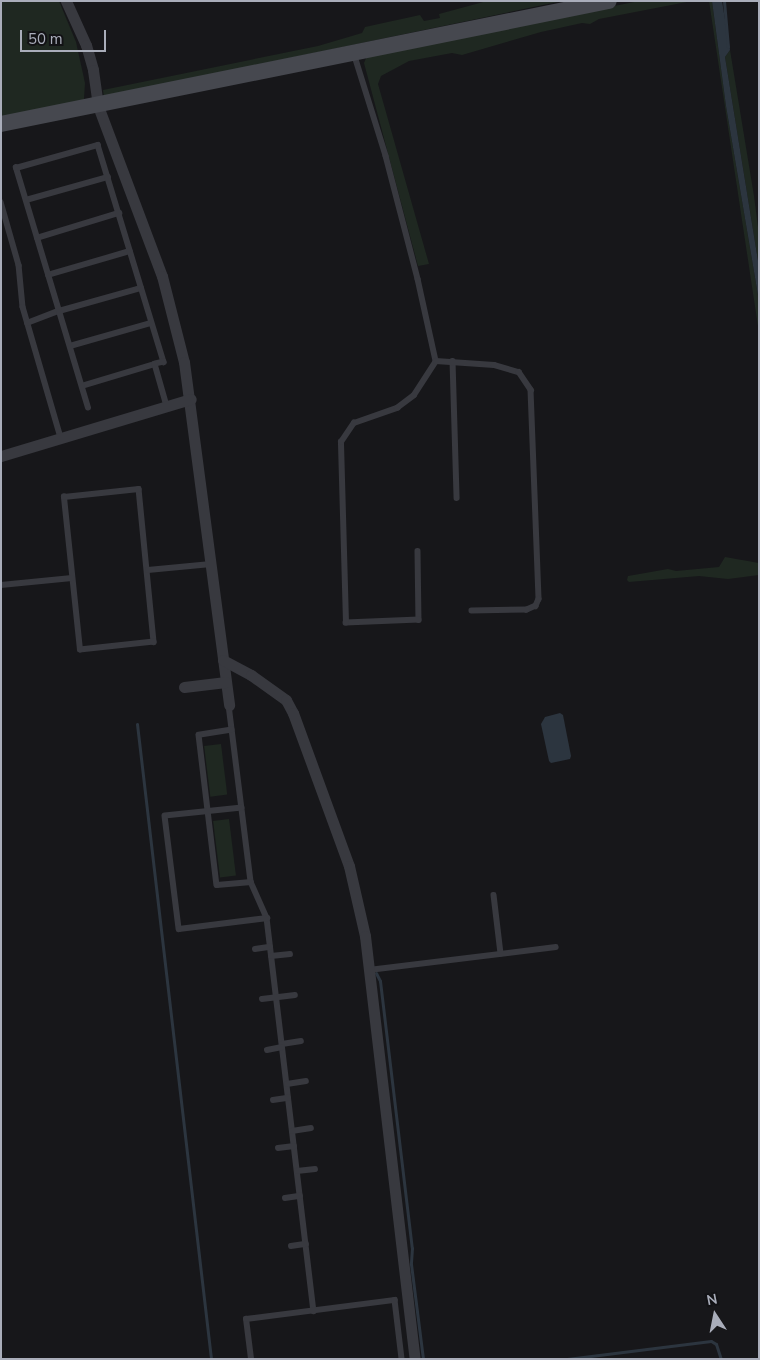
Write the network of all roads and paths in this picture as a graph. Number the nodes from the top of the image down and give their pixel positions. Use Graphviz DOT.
graph roads {
  1 [pos="66,1"];
  2 [pos="609,1"];
  3 [pos="353,51"];
  4 [pos="98,106"];
  5 [pos="1,124"];
  6 [pos="108,177"];
  7 [pos="26,200"];
  8 [pos="1,202"];
  9 [pos="118,213"];
  10 [pos="37,238"];
  11 [pos="130,252"];
  12 [pos="48,275"];
  13 [pos="141,288"];
  14 [pos="59,311"];
  15 [pos="28,322"];
  16 [pos="151,323"];
  17 [pos="70,346"];
  18 [pos="436,361"];
  19 [pos="453,362"];
  20 [pos="154,364"];
  21 [pos="82,386"];
  22 [pos="191,400"];
  23 [pos="166,406"];
  24 [pos="88,408"];
  25 [pos="61,438"];
  26 [pos="1,456"];
  27 [pos="457,498"];
  28 [pos="418,551"];
  29 [pos="211,564"];
  30 [pos="148,570"];
  31 [pos="72,578"];
  32 [pos="1,585"];
  33 [pos="472,611"];
  34 [pos="223,660"];
  35 [pos="226,682"];
  36 [pos="184,687"];
  37 [pos="229,705"];
  38 [pos="232,730"];
  39 [pos="242,808"];
  40 [pos="208,812"];
  41 [pos="251,882"];
  42 [pos="494,895"];
  43 [pos="267,918"];
  44 [pos="270,947"];
  45 [pos="556,947"];
  46 [pos="255,949"];
  47 [pos="290,954"];
  48 [pos="501,954"];
  49 [pos="271,956"];
  50 [pos="369,970"];
  51 [pos="295,995"];
  52 [pos="276,998"];
  53 [pos="262,999"];
  54 [pos="300,1042"];
  55 [pos="282,1046"];
  56 [pos="267,1050"];
  57 [pos="306,1081"];
  58 [pos="287,1084"];
  59 [pos="288,1098"];
  60 [pos="272,1100"];
  61 [pos="311,1128"];
  62 [pos="292,1131"];
  63 [pos="294,1146"];
  64 [pos="278,1148"];
  65 [pos="315,1168"];
  66 [pos="297,1171"];
  67 [pos="300,1196"];
  68 [pos="285,1198"];
  69 [pos="306,1244"];
  70 [pos="291,1246"];
  71 [pos="314,1311"];
  72 [pos="251,1359"];
  73 [pos="402,1359"];
  74 [pos="415,1359"];
  1 -- 4 [label="street"];
  2 -- 3 [label="main road"];
  3 -- 4 [label="main road"];
  3 -- 18 [label="lane"];
  4 -- 5 [label="main road"];
  4 -- 22 [label="street"];
  6 -- 7 [label="lane"];
  6 -- 7 [label="lane"];
  6 -- 9 [label="lane"];
  7 -- 10 [label="lane"];
  8 -- 15 [label="lane"];
  9 -- 10 [label="lane"];
  9 -- 11 [label="lane"];
  10 -- 12 [label="lane"];
  11 -- 12 [label="lane"];
  11 -- 13 [label="lane"];
  12 -- 14 [label="lane"];
  13 -- 14 [label="lane"];
  13 -- 16 [label="lane"];
  14 -- 15 [label="lane"];
  14 -- 17 [label="lane"];
  15 -- 25 [label="lane"];
  16 -- 17 [label="lane"];
  16 -- 20 [label="lane"];
  17 -- 21 [label="lane"];
  18 -- 19 [label="lane"];
  18 -- 28 [label="lane"];
  19 -- 27 [label="lane"];
  19 -- 33 [label="lane"];
  20 -- 21 [label="lane"];
  20 -- 23 [label="lane"];
  21 -- 24 [label="lane"];
  22 -- 23 [label="street"];
  22 -- 29 [label="street"];
  23 -- 25 [label="street"];
  25 -- 26 [label="street"];
  29 -- 30 [label="lane"];
  29 -- 34 [label="street"];
  30 -- 31 [label="lane"];
  30 -- 31 [label="lane"];
  31 -- 32 [label="lane"];
  34 -- 35 [label="street"];
  34 -- 50 [label="street"];
  35 -- 36 [label="street"];
  35 -- 37 [label="street"];
  37 -- 38 [label="lane"];
  38 -- 39 [label="lane"];
  38 -- 40 [label="lane"];
  39 -- 40 [label="lane"];
  39 -- 41 [label="lane"];
  40 -- 41 [label="lane"];
  40 -- 43 [label="lane"];
  41 -- 43 [label="lane"];
  42 -- 48 [label="lane"];
  43 -- 44 [label="lane"];
  44 -- 46 [label="lane"];
  44 -- 49 [label="lane"];
  45 -- 48 [label="lane"];
  47 -- 49 [label="lane"];
  48 -- 50 [label="lane"];
  49 -- 52 [label="lane"];
  50 -- 74 [label="street"];
  51 -- 52 [label="lane"];
  52 -- 53 [label="lane"];
  52 -- 55 [label="lane"];
  54 -- 55 [label="lane"];
  55 -- 56 [label="lane"];
  55 -- 58 [label="lane"];
  57 -- 58 [label="lane"];
  58 -- 59 [label="lane"];
  59 -- 60 [label="lane"];
  59 -- 62 [label="lane"];
  61 -- 62 [label="lane"];
  62 -- 63 [label="lane"];
  63 -- 64 [label="lane"];
  63 -- 66 [label="lane"];
  65 -- 66 [label="lane"];
  66 -- 67 [label="lane"];
  67 -- 68 [label="lane"];
  67 -- 69 [label="lane"];
  69 -- 70 [label="lane"];
  69 -- 71 [label="lane"];
  71 -- 72 [label="lane"];
  71 -- 73 [label="lane"];
}
